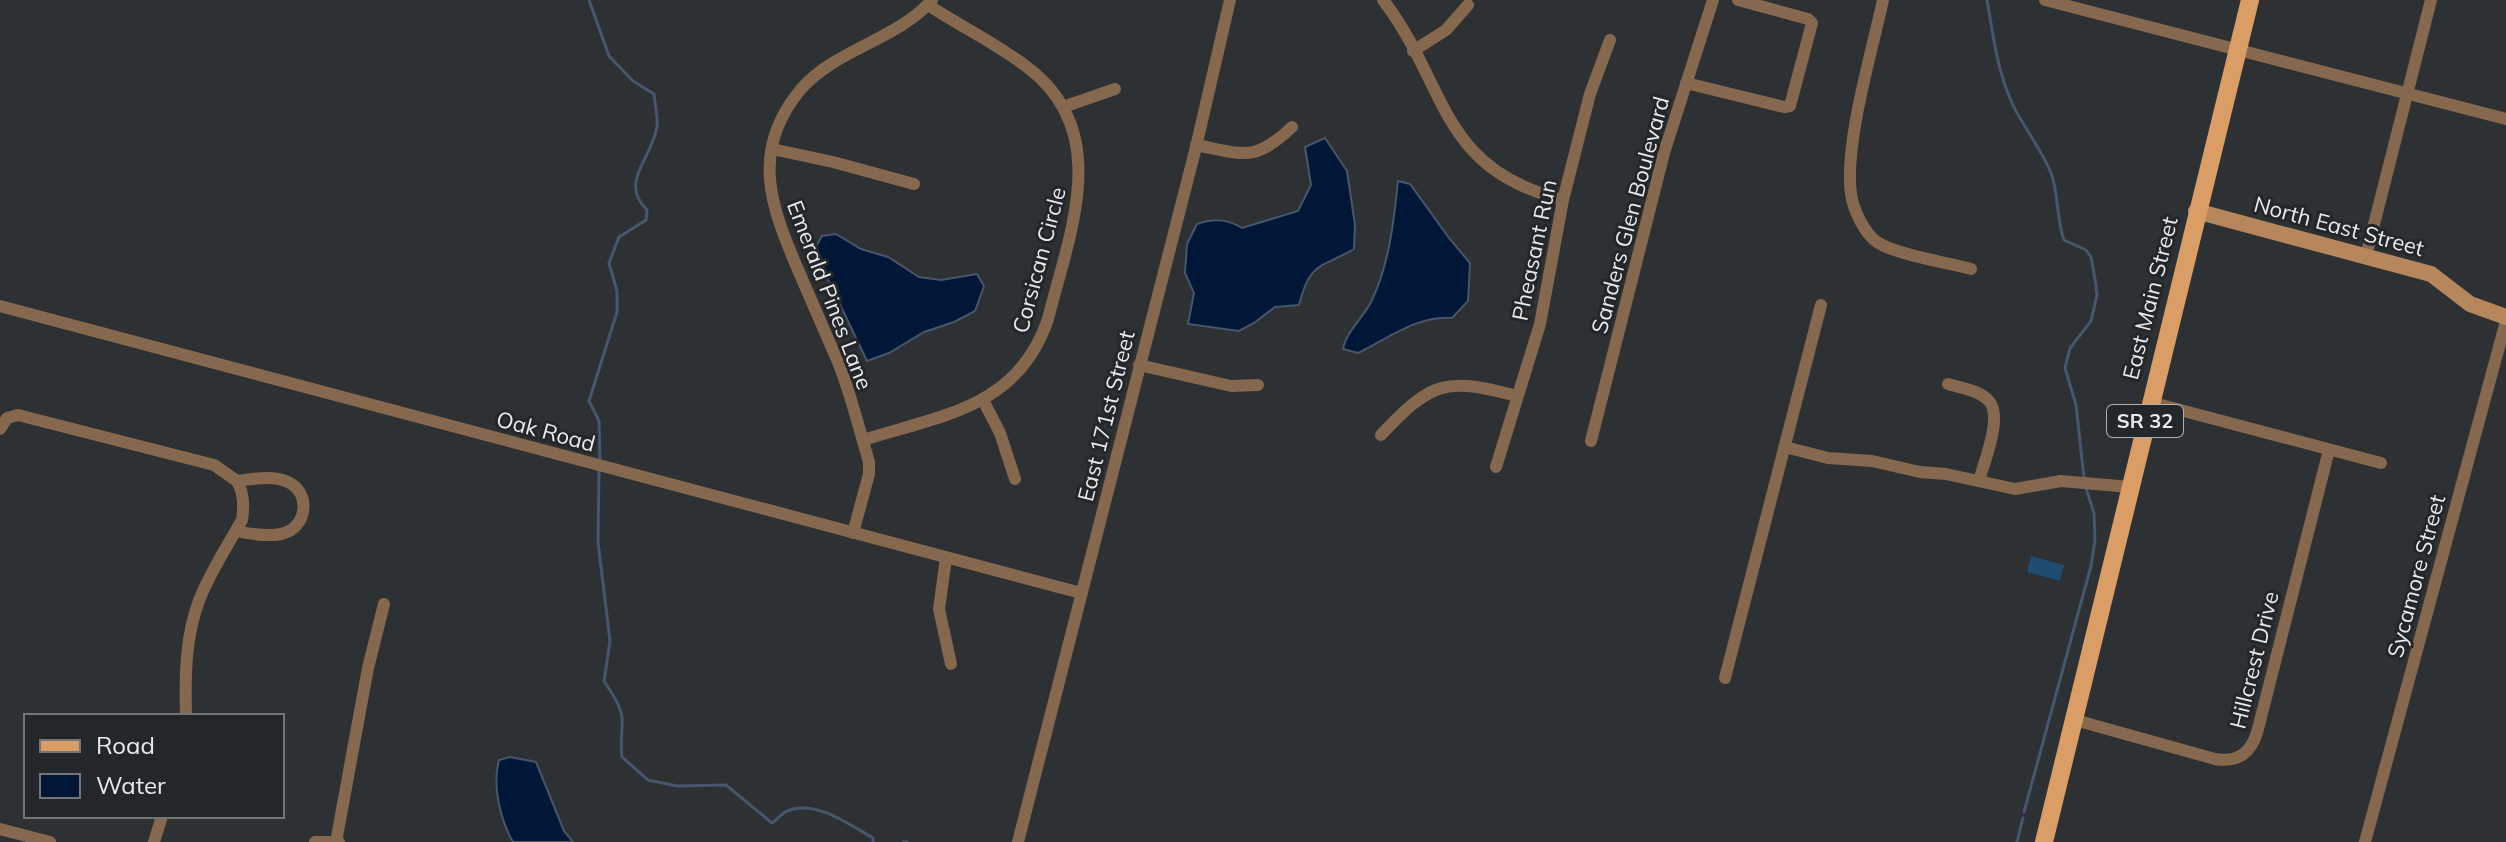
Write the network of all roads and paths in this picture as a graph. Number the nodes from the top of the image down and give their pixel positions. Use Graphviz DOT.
graph roads {
  1 [pos="1230,0"];
  2 [pos="1383,0"];
  3 [pos="1713,0"];
  4 [pos="1738,0"];
  5 [pos="1883,0"];
  6 [pos="2045,0"];
  7 [pos="2250,0"];
  8 [pos="2431,0"];
  9 [pos="930,3"];
  10 [pos="1468,5"];
  11 [pos="1610,40"];
  12 [pos="2238,49"];
  13 [pos="1413,51"];
  14 [pos="1686,83"];
  15 [pos="1115,89"];
  16 [pos="2406,93"];
  17 [pos="1063,107"];
  18 [pos="2506,119"];
  19 [pos="1292,127"];
  20 [pos="1196,145"];
  21 [pos="772,149"];
  22 [pos="914,184"];
  23 [pos="1563,200"];
  24 [pos="2196,211"];
  25 [pos="2366,256"];
  26 [pos="1971,269"];
  27 [pos="1821,305"];
  28 [pos="0,306"];
  29 [pos="2506,319"];
  30 [pos="1139,365"];
  31 [pos="1948,384"];
  32 [pos="1258,385"];
  33 [pos="1517,396"];
  34 [pos="983,400"];
  35 [pos="2150,402"];
  36 [pos="4,423"];
  37 [pos="1381,435"];
  38 [pos="863,440"];
  39 [pos="1591,441"];
  40 [pos="1785,447"];
  41 [pos="2329,450"];
  42 [pos="2381,463"];
  43 [pos="1496,467"];
  44 [pos="1015,479"];
  45 [pos="237,481"];
  46 [pos="1979,481"];
  47 [pos="2130,487"];
  48 [pos="236,531"];
  49 [pos="853,533"];
  50 [pos="946,558"];
  51 [pos="1081,593"];
  52 [pos="384,604"];
  53 [pos="951,664"];
  54 [pos="1725,678"];
  55 [pos="186,714"];
  56 [pos="2075,720"];
  57 [pos="161,818"];
  58 [pos="0,829"];
  59 [pos="50,842"];
  60 [pos="154,842"];
  61 [pos="315,842"];
  62 [pos="337,842"];
  63 [pos="1018,842"];
  64 [pos="2044,842"];
  65 [pos="2365,842"];
  1 -- 20 [label="street, East 171st Street"];
  2 -- 13 [label="street"];
  3 -- 14 [label="street, Sanders Glen Boulevard"];
  4 -- 14 [label="street"];
  5 -- 26 [label="street"];
  6 -- 12 [label="street"];
  7 -- 12 [label="main road, East Main Street / SR 32"];
  8 -- 16 [label="street"];
  9 -- 17 [label="street, Corsican Circle"];
  9 -- 21 [label="street, Emerald Pines Lane"];
  10 -- 13 [label="street"];
  11 -- 23 [label="street, Pheasant Run"];
  12 -- 16 [label="street"];
  12 -- 24 [label="main road, East Main Street / SR 32"];
  13 -- 23 [label="street"];
  14 -- 39 [label="street, Sanders Glen Boulevard"];
  15 -- 17 [label="street"];
  16 -- 18 [label="street"];
  16 -- 25 [label="street"];
  17 -- 34 [label="street, Corsican Circle"];
  19 -- 20 [label="street"];
  20 -- 30 [label="street, East 171st Street"];
  21 -- 22 [label="street"];
  21 -- 38 [label="street, Emerald Pines Lane"];
  23 -- 33 [label="street, Pheasant Run"];
  24 -- 25 [label="street, North East Street"];
  24 -- 35 [label="main road, East Main Street / SR 32"];
  25 -- 29 [label="street, North East Street"];
  27 -- 40 [label="street"];
  28 -- 49 [label="street, Oak Road"];
  29 -- 65 [label="street, Sycamore Street"];
  30 -- 32 [label="street"];
  30 -- 51 [label="street, East 171st Street"];
  31 -- 46 [label="street"];
  33 -- 37 [label="street"];
  33 -- 43 [label="street, Pheasant Run"];
  34 -- 38 [label="street, Corsican Circle"];
  34 -- 44 [label="street"];
  35 -- 41 [label="street"];
  35 -- 47 [label="main road, East Main Street / SR 32"];
  36 -- 45 [label="street"];
  38 -- 49 [label="street, Emerald Pines Lane"];
  40 -- 46 [label="street"];
  40 -- 54 [label="street"];
  41 -- 42 [label="street"];
  41 -- 56 [label="street, Hillcrest Drive"];
  45 -- 48 [label="street"];
  45 -- 48 [label="street"];
  46 -- 47 [label="street"];
  47 -- 56 [label="main road, East Main Street / SR 32"];
  48 -- 55 [label="street"];
  49 -- 50 [label="street, Oak Road"];
  50 -- 51 [label="street, Oak Road"];
  50 -- 53 [label="street"];
  51 -- 63 [label="street, East 171st Street"];
  52 -- 62 [label="street"];
  56 -- 64 [label="main road, East Main Street / SR 32"];
  57 -- 60 [label="street"];
  58 -- 59 [label="street"];
  61 -- 62 [label="street"];
}
